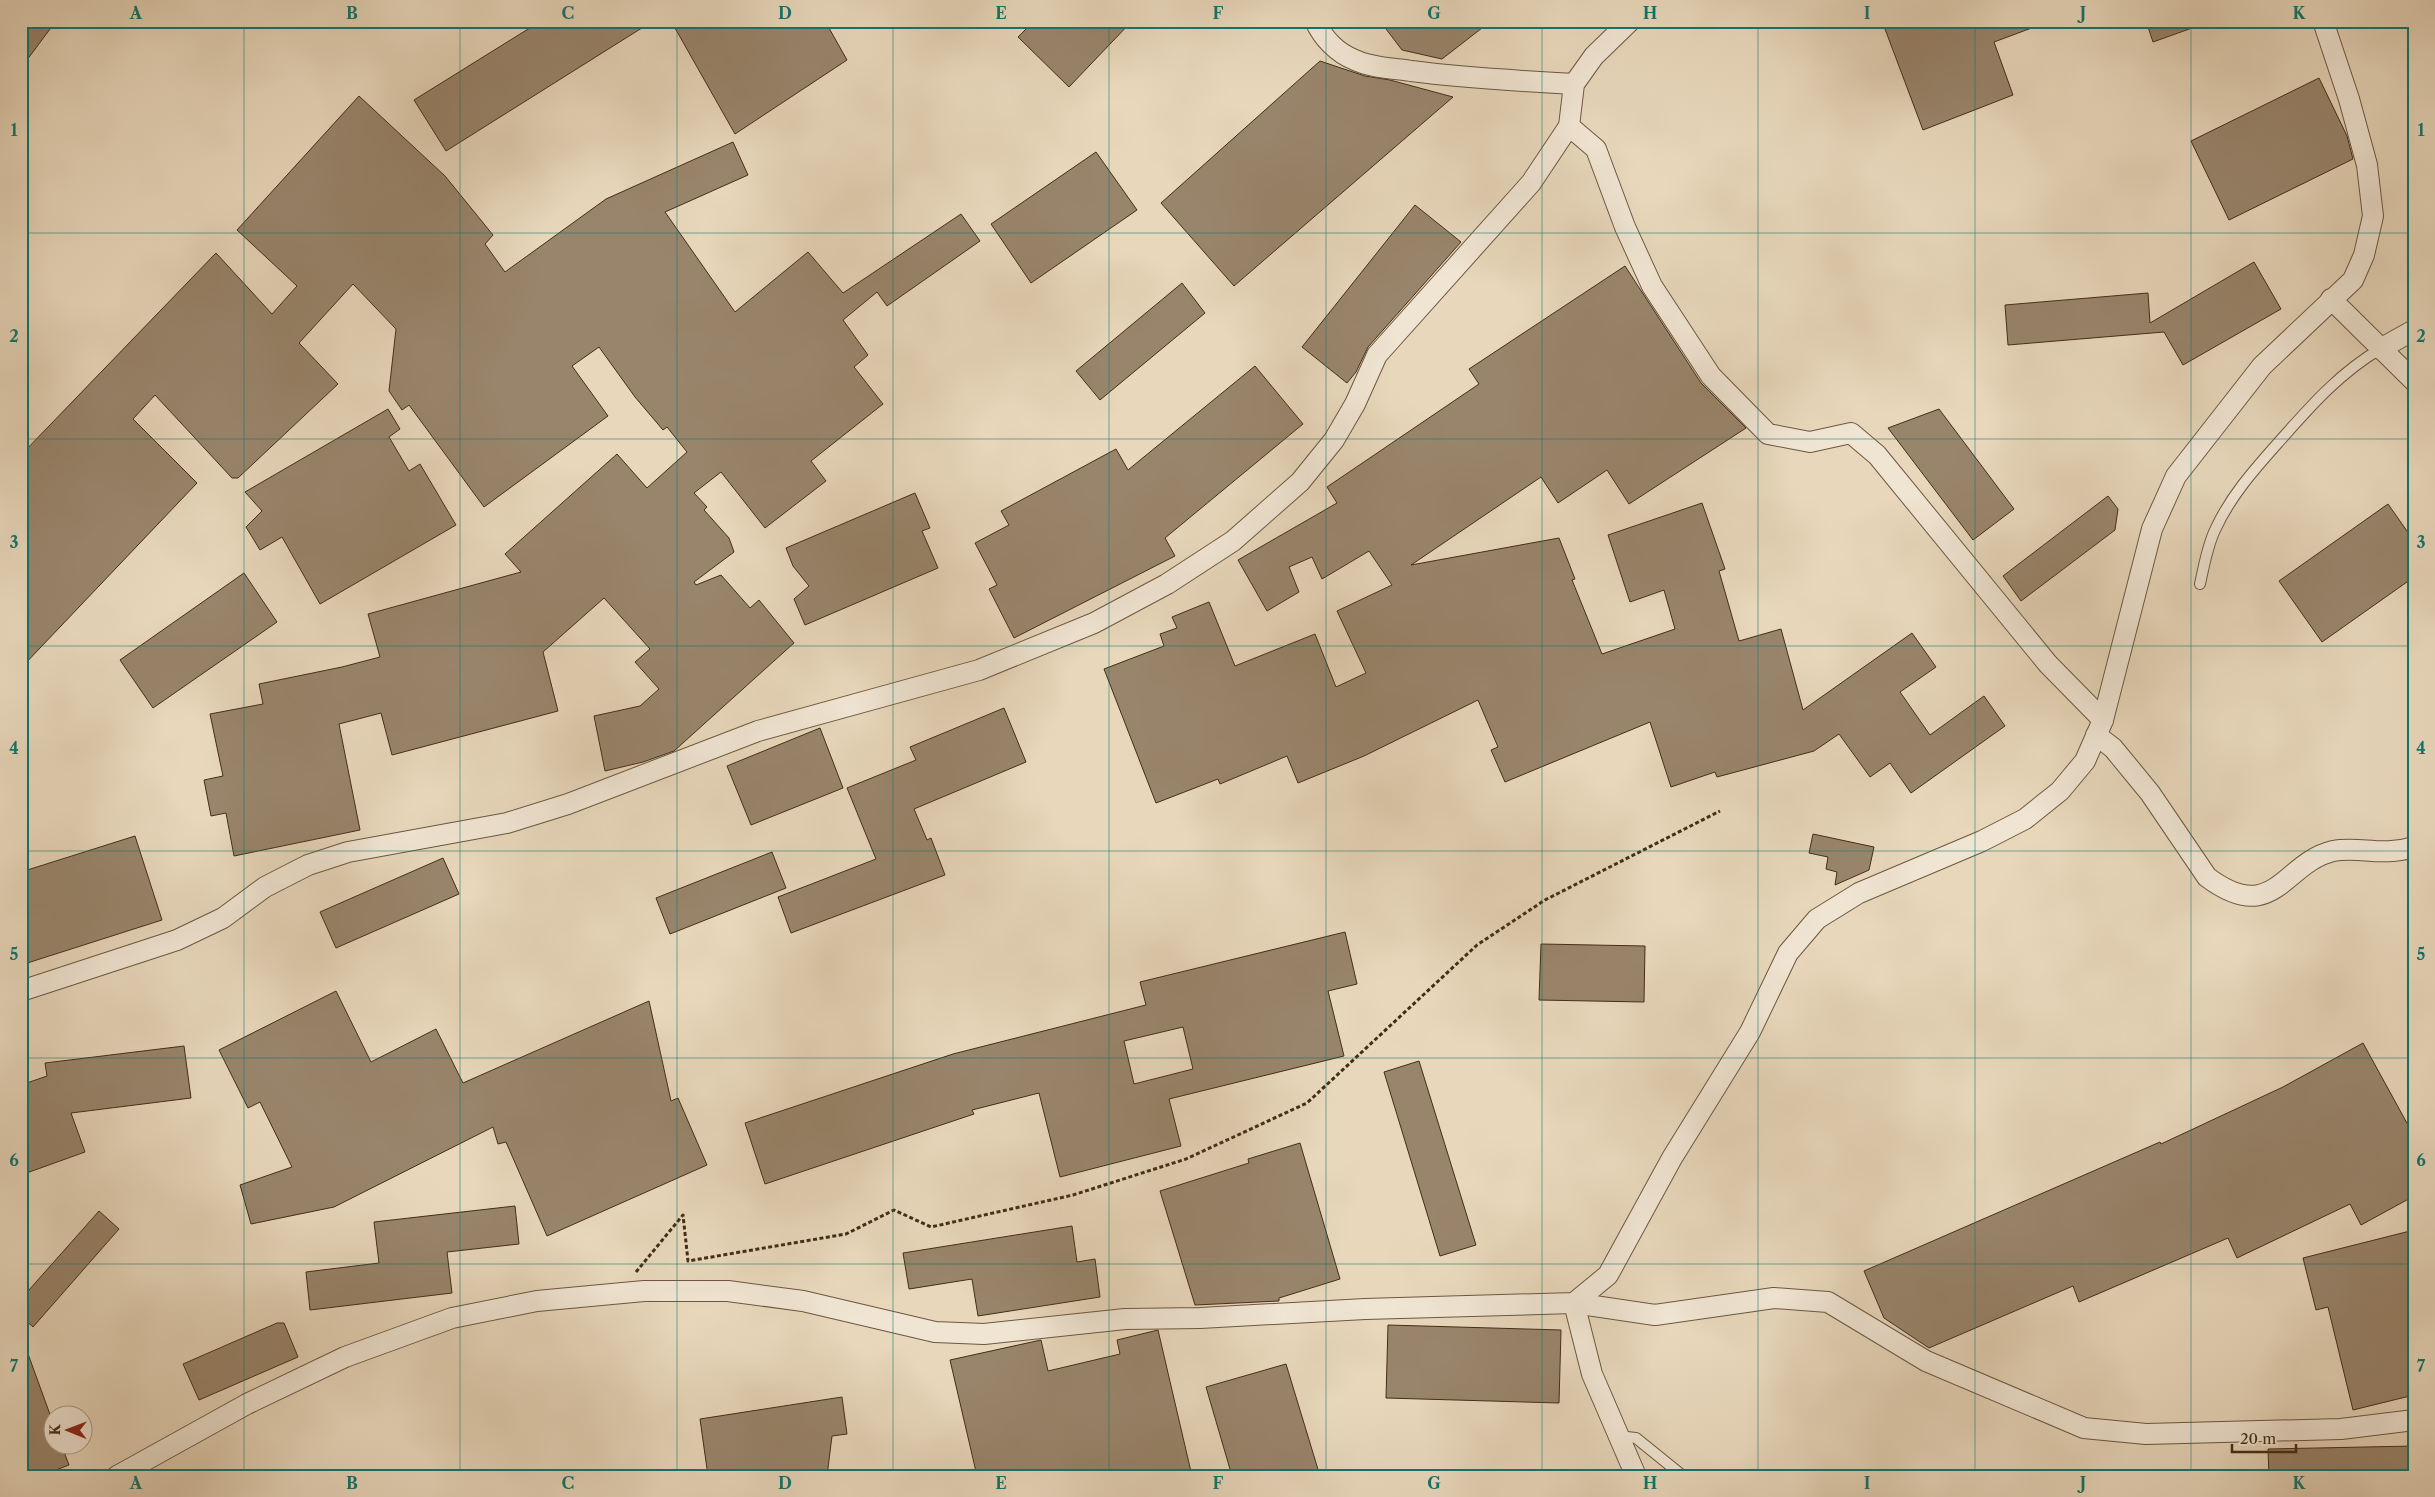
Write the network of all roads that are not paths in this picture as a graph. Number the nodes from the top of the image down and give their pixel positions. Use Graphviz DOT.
graph roads {
  1 [pos="1315,21"];
  2 [pos="1630,21"];
  3 [pos="2323,21"];
  4 [pos="1574,84"];
  5 [pos="1569,126"];
  6 [pos="2331,299"];
  7 [pos="2414,330"];
  8 [pos="2380,349"];
  9 [pos="2414,381"];
  10 [pos="2200,584"];
  11 [pos="2099,727"];
  12 [pos="2414,847"];
  13 [pos="21,991"];
  14 [pos="1574,1303"];
  15 [pos="2414,1420"];
  16 [pos="1617,1436"];
  17 [pos="117,1476"];
  18 [pos="1636,1476"];
  19 [pos="1683,1476"];
  1 -- 4 [label="street"];
  2 -- 4 [label="street"];
  3 -- 6 [label="street"];
  4 -- 5 [label="street"];
  5 -- 11 [label="street"];
  5 -- 13 [label="street"];
  6 -- 8 [label="street"];
  6 -- 11 [label="street"];
  7 -- 8 [label="street"];
  8 -- 9 [label="street"];
  8 -- 10 [label="lane"];
  11 -- 12 [label="street"];
  11 -- 14 [label="street"];
  14 -- 15 [label="street"];
  14 -- 16 [label="street"];
  14 -- 17 [label="street"];
  16 -- 18 [label="street"];
  16 -- 19 [label="lane"];
}
